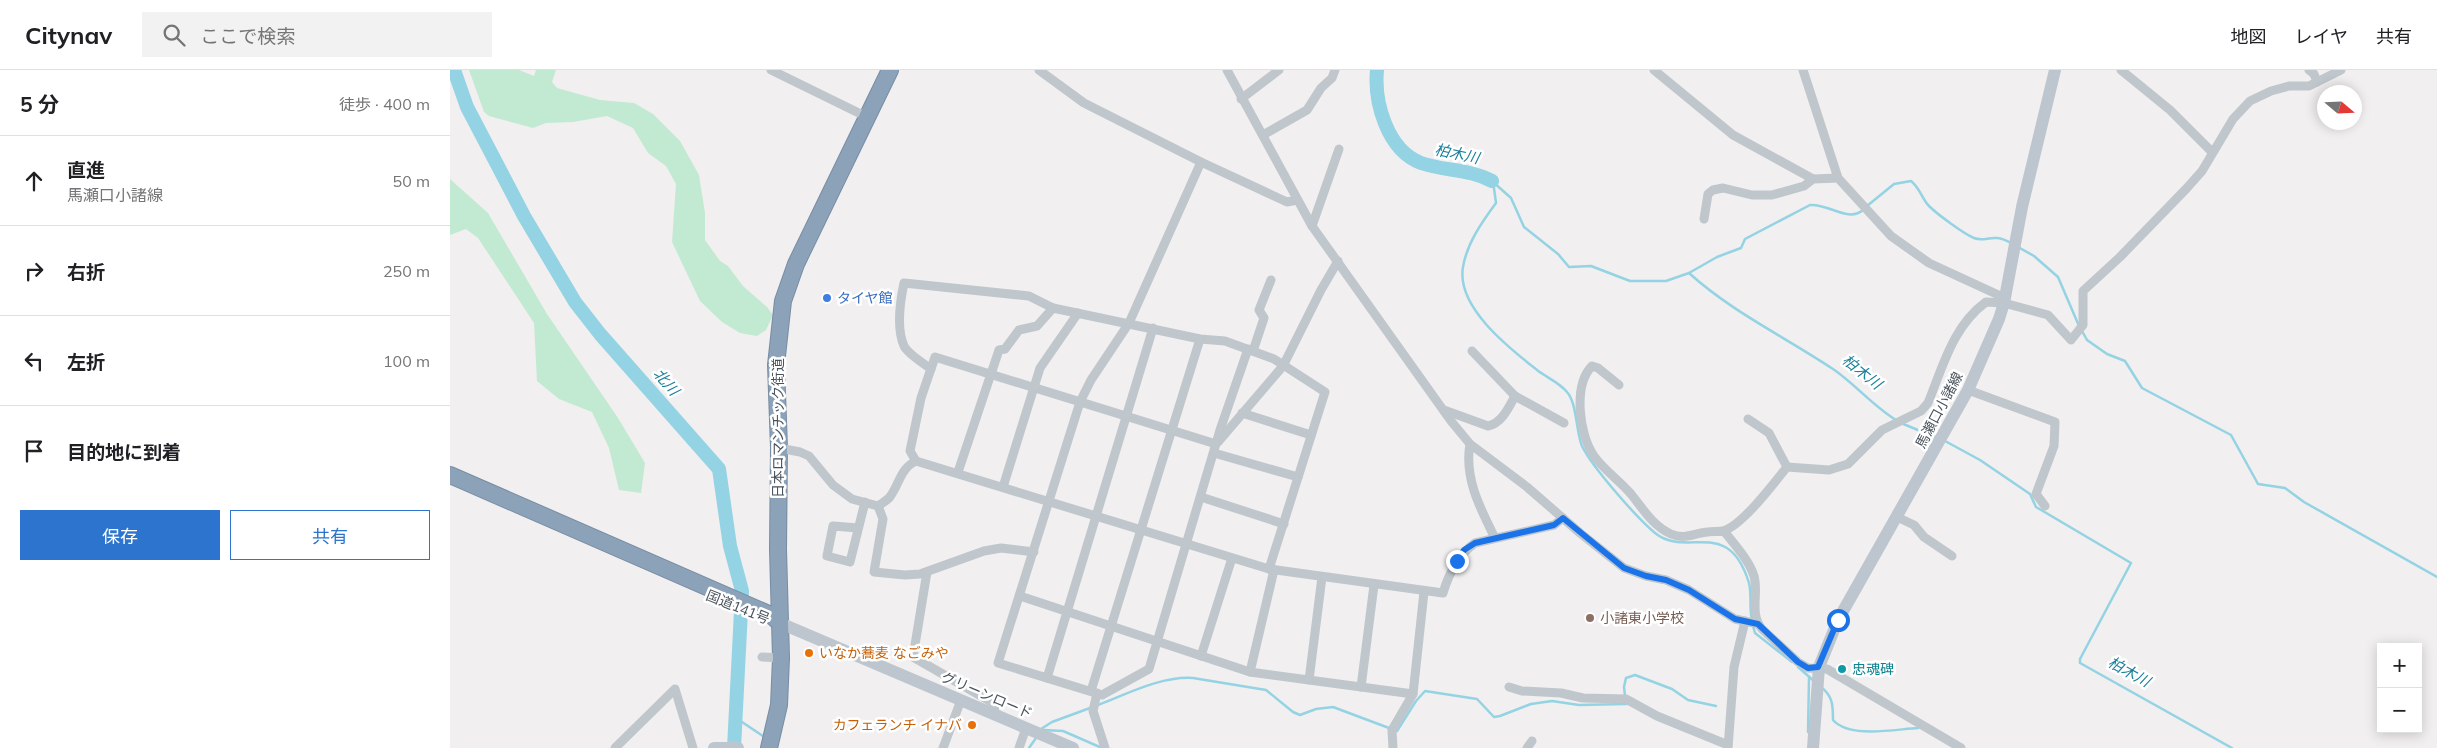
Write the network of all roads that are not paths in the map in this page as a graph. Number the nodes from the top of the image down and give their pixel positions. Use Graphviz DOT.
graph roads {
  1 [pos="771,70"];
  2 [pos="890,70"];
  3 [pos="1040,70"];
  4 [pos="1279,70"];
  5 [pos="1335,70"];
  6 [pos="1654,70"];
  7 [pos="1803,70"];
  8 [pos="2056,70"];
  9 [pos="2121,70"];
  10 [pos="2309,70"];
  11 [pos="2341,70"];
  12 [pos="1231,72"];
  13 [pos="2316,82"];
  14 [pos="1242,98"];
  15 [pos="867,117"];
  16 [pos="1263,135"];
  17 [pos="1339,148"];
  18 [pos="2212,152"];
  19 [pos="1201,162"];
  20 [pos="1838,178"];
  21 [pos="1812,179"];
  22 [pos="1297,200"];
  23 [pos="1704,218"];
  24 [pos="1312,226"];
  25 [pos="1338,261"];
  26 [pos="1271,280"];
  27 [pos="2005,301"];
  28 [pos="1053,308"];
  29 [pos="1078,313"];
  30 [pos="1129,323"];
  31 [pos="1153,328"];
  32 [pos="1200,339"];
  33 [pos="1250,350"];
  34 [pos="1472,351"];
  35 [pos="1283,366"];
  36 [pos="930,369"];
  37 [pos="989,374"];
  38 [pos="1619,385"];
  39 [pos="1034,388"];
  40 [pos="1968,390"];
  41 [pos="1515,396"];
  42 [pos="1080,402"];
  43 [pos="1444,410"];
  44 [pos="1242,413"];
  45 [pos="1126,417"];
  46 [pos="1748,419"];
  47 [pos="1564,423"];
  48 [pos="1172,431"];
  49 [pos="1311,435"];
  50 [pos="1470,444"];
  51 [pos="779,448"];
  52 [pos="1215,449"];
  53 [pos="916,461"];
  54 [pos="1787,467"];
  55 [pos="958,472"];
  56 [pos="450,475"];
  57 [pos="1298,477"];
  58 [pos="1002,486"];
  59 [pos="1201,497"];
  60 [pos="865,502"];
  61 [pos="1050,502"];
  62 [pos="878,506"];
  63 [pos="2045,506"];
  64 [pos="1096,516"];
  65 [pos="1897,517"];
  66 [pos="1563,518"];
  67 [pos="1284,524"];
  68 [pos="858,528"];
  69 [pos="1141,530"];
  70 [pos="1724,531"];
  71 [pos="1495,538"];
  72 [pos="1187,545"];
  73 [pos="1034,552"];
  74 [pos="1952,556"];
  75 [pos="1232,558"];
  76 [pos="1271,570"];
  77 [pos="927,572"];
  78 [pos="1322,577"];
  79 [pos="1374,585"];
  80 [pos="1424,592"];
  81 [pos="1020,596"];
  82 [pos="1067,612"];
  83 [pos="1745,621"];
  84 [pos="780,622"];
  85 [pos="1758,624"];
  86 [pos="1111,626"];
  87 [pos="1158,641"];
  88 [pos="1201,656"];
  89 [pos="762,657"];
  90 [pos="781,658"];
  91 [pos="1818,667"];
  92 [pos="1250,672"];
  93 [pos="1047,678"];
  94 [pos="1309,680"];
  95 [pos="1361,687"];
  96 [pos="1509,687"];
  97 [pos="1094,692"];
  98 [pos="1413,694"];
  99 [pos="961,700"];
  100 [pos="994,714"];
  101 [pos="1026,728"];
  102 [pos="717,747"];
  103 [pos="1728,747"];
  104 [pos="615,748"];
  105 [pos="693,748"];
  106 [pos="738,748"];
  107 [pos="769,748"];
  108 [pos="943,748"];
  109 [pos="1019,748"];
  110 [pos="1072,748"];
  111 [pos="1105,748"];
  112 [pos="1393,748"];
  113 [pos="1813,748"];
  114 [pos="1961,748"];
  1 -- 15 [label="street"];
  2 -- 15 [label="highway, 日本ロマンチック街道"];
  3 -- 19 [label="street"];
  4 -- 14 [label="street"];
  5 -- 16 [label="street"];
  6 -- 21 [label="street"];
  7 -- 20 [label="street"];
  8 -- 27 [label="main road, 馬瀬口小諸線"];
  9 -- 18 [label="street"];
  10 -- 13 [label="street"];
  11 -- 13 [label="street"];
  12 -- 14 [label="street"];
  13 -- 18 [label="street"];
  14 -- 16 [label="street"];
  15 -- 51 [label="highway, 日本ロマンチック街道"];
  16 -- 22 [label="street"];
  17 -- 24 [label="street"];
  18 -- 27 [label="street"];
  19 -- 22 [label="street"];
  19 -- 30 [label="street"];
  20 -- 21 [label="street"];
  20 -- 27 [label="street"];
  21 -- 23 [label="street"];
  22 -- 24 [label="street"];
  24 -- 25 [label="street"];
  25 -- 35 [label="street"];
  25 -- 43 [label="street"];
  26 -- 33 [label="street"];
  27 -- 40 [label="main road, 馬瀬口小諸線"];
  27 -- 54 [label="street"];
  28 -- 29 [label="street"];
  28 -- 36 [label="street"];
  28 -- 37 [label="street"];
  29 -- 30 [label="street"];
  29 -- 39 [label="street"];
  30 -- 31 [label="street"];
  30 -- 42 [label="street"];
  31 -- 32 [label="street"];
  31 -- 45 [label="street"];
  32 -- 33 [label="street"];
  32 -- 48 [label="street"];
  33 -- 35 [label="street"];
  33 -- 52 [label="street"];
  34 -- 41 [label="street"];
  35 -- 44 [label="street"];
  35 -- 49 [label="street"];
  36 -- 37 [label="street"];
  36 -- 53 [label="street"];
  37 -- 39 [label="street"];
  37 -- 55 [label="street"];
  38 -- 70 [label="street"];
  39 -- 42 [label="street"];
  39 -- 58 [label="street"];
  40 -- 63 [label="street"];
  40 -- 65 [label="main road, 馬瀬口小諸線"];
  41 -- 43 [label="street"];
  41 -- 47 [label="street"];
  42 -- 45 [label="street"];
  42 -- 61 [label="street"];
  43 -- 50 [label="street"];
  44 -- 49 [label="street"];
  44 -- 52 [label="street"];
  45 -- 48 [label="street"];
  45 -- 64 [label="street"];
  46 -- 54 [label="street"];
  48 -- 52 [label="street"];
  48 -- 69 [label="street"];
  49 -- 57 [label="street"];
  50 -- 66 [label="street"];
  50 -- 71 [label="street"];
  51 -- 60 [label="street"];
  51 -- 84 [label="highway, 日本ロマンチック街道"];
  52 -- 57 [label="street"];
  52 -- 59 [label="street"];
  53 -- 55 [label="street"];
  53 -- 62 [label="street"];
  54 -- 70 [label="street"];
  55 -- 58 [label="street"];
  56 -- 84 [label="highway, 国道141号"];
  57 -- 67 [label="street"];
  58 -- 61 [label="street"];
  59 -- 67 [label="street"];
  59 -- 72 [label="street"];
  60 -- 62 [label="street"];
  60 -- 68 [label="street"];
  61 -- 64 [label="street"];
  61 -- 73 [label="street"];
  62 -- 77 [label="street"];
  64 -- 69 [label="street"];
  64 -- 82 [label="street"];
  65 -- 74 [label="street"];
  65 -- 91 [label="main road, 馬瀬口小諸線"];
  66 -- 71 [label="street"];
  66 -- 83 [label="street"];
  67 -- 76 [label="street"];
  68 -- 68 [label="street"];
  69 -- 72 [label="street"];
  69 -- 86 [label="street"];
  70 -- 85 [label="street"];
  71 -- 80 [label="street"];
  72 -- 75 [label="street"];
  72 -- 87 [label="street"];
  73 -- 77 [label="street"];
  73 -- 81 [label="street"];
  75 -- 76 [label="street"];
  75 -- 88 [label="street"];
  76 -- 78 [label="street"];
  76 -- 92 [label="street"];
  77 -- 100 [label="street"];
  78 -- 79 [label="street"];
  78 -- 94 [label="street"];
  79 -- 80 [label="street"];
  79 -- 95 [label="street"];
  80 -- 98 [label="street"];
  81 -- 82 [label="street"];
  81 -- 93 [label="street"];
  82 -- 86 [label="street"];
  82 -- 93 [label="street"];
  83 -- 85 [label="street"];
  83 -- 103 [label="street"];
  84 -- 90 [label="highway, 日本ロマンチック街道"];
  84 -- 99 [label="main road, グリーンロード"];
  85 -- 91 [label="street"];
  86 -- 87 [label="street"];
  86 -- 97 [label="street"];
  87 -- 88 [label="street"];
  87 -- 97 [label="street"];
  88 -- 92 [label="street"];
  89 -- 90 [label="street"];
  90 -- 107 [label="highway, 日本ロマンチック街道"];
  91 -- 113 [label="main road, 馬瀬口小諸線"];
  91 -- 114 [label="street"];
  92 -- 94 [label="street"];
  93 -- 97 [label="street"];
  94 -- 95 [label="street"];
  95 -- 98 [label="street"];
  96 -- 103 [label="street"];
  97 -- 111 [label="street"];
  98 -- 112 [label="street"];
  99 -- 100 [label="main road, グリーンロード"];
  99 -- 108 [label="street"];
  100 -- 101 [label="main road, グリーンロード"];
  101 -- 109 [label="street"];
  101 -- 110 [label="main road, グリーンロード"];
  102 -- 106 [label="main road"];
  104 -- 105 [label="street"];
}
